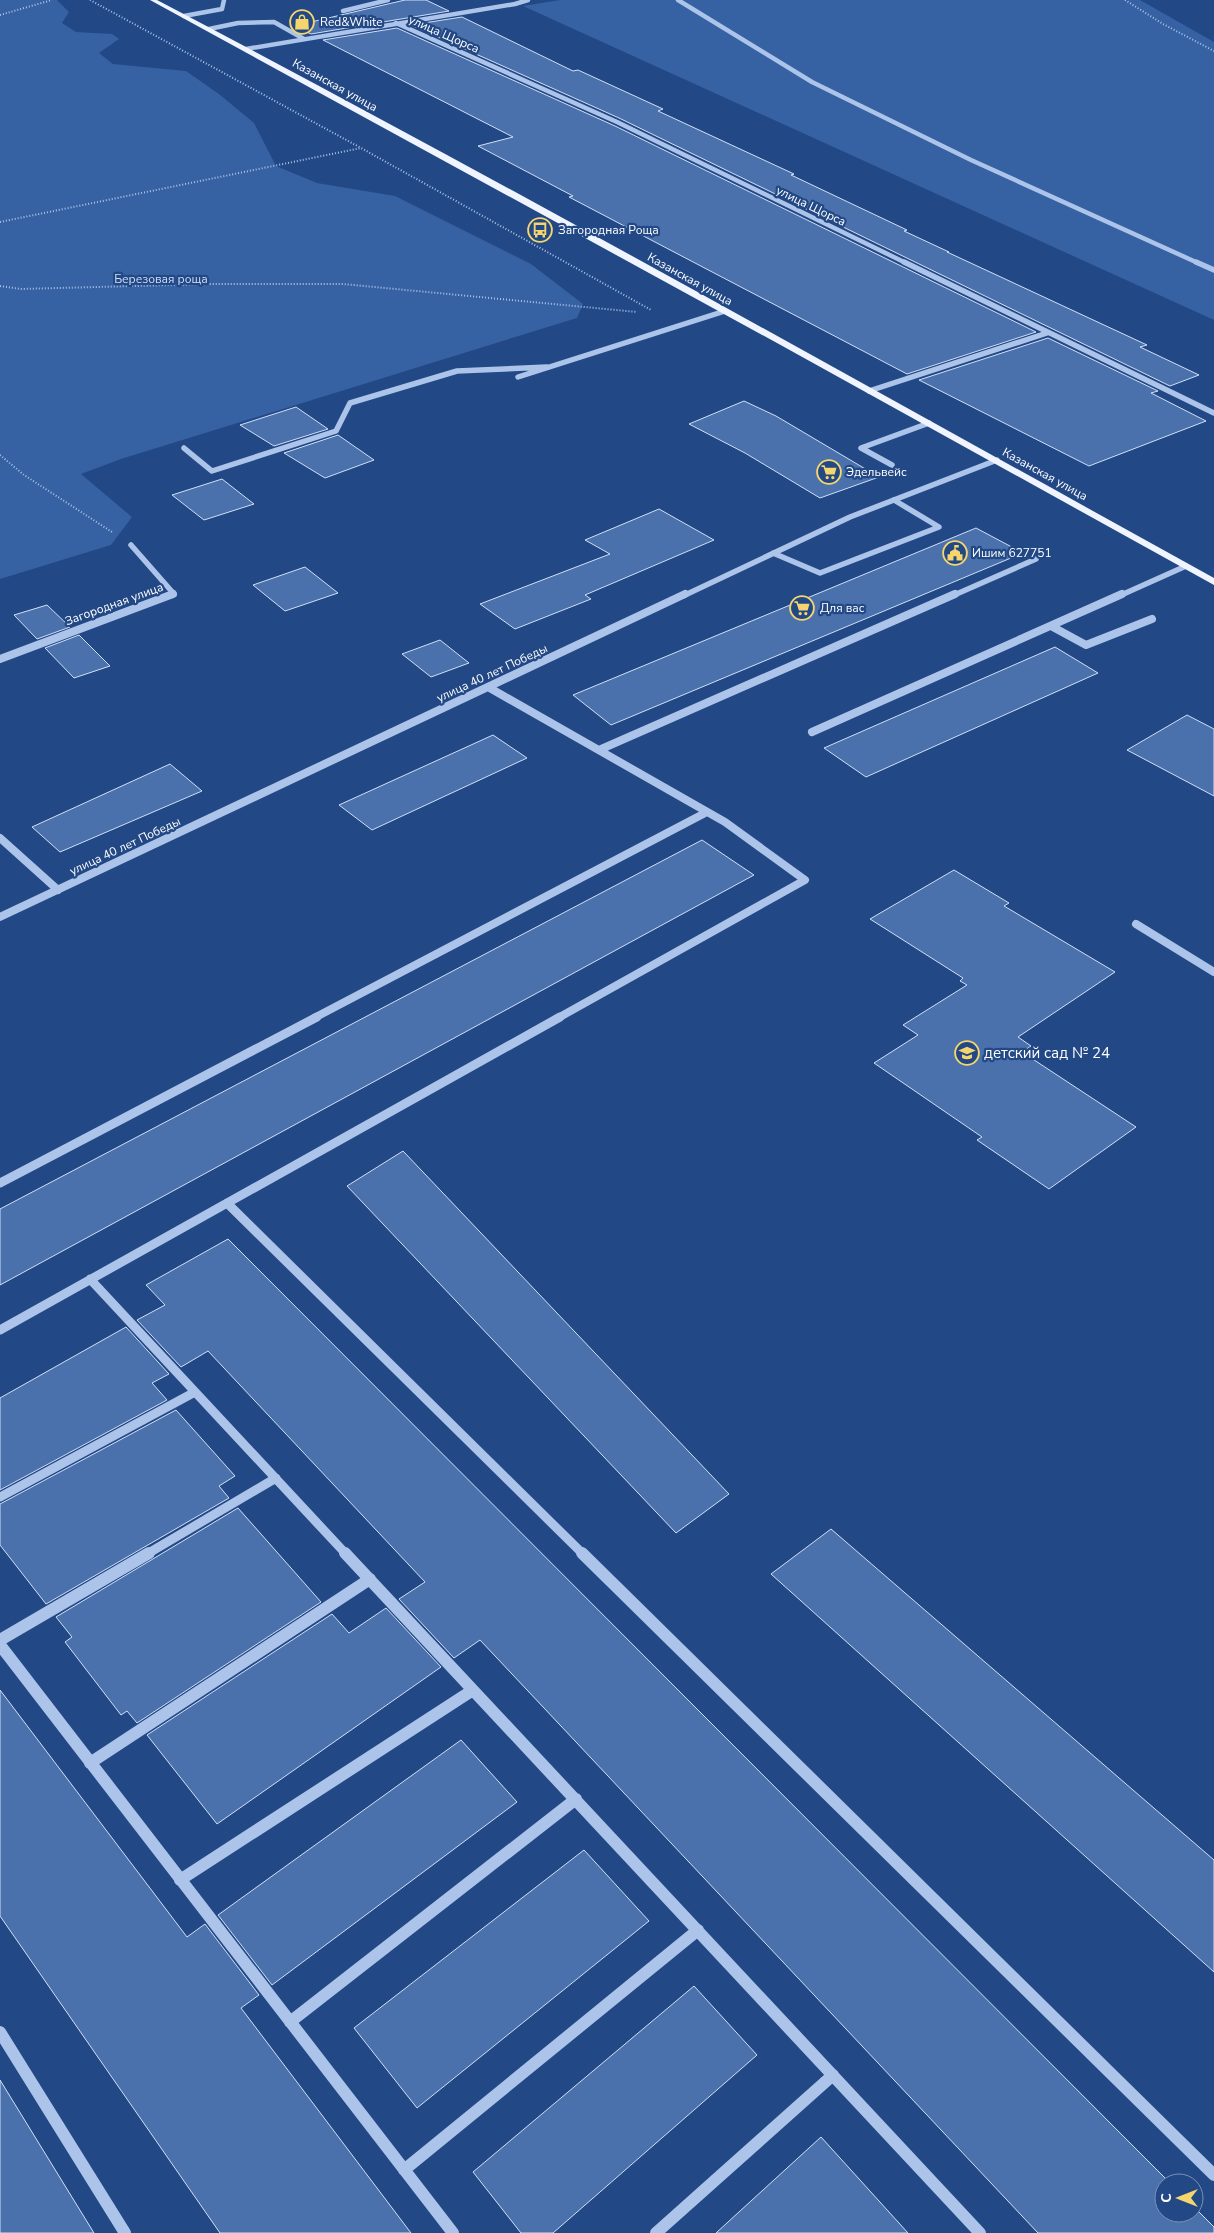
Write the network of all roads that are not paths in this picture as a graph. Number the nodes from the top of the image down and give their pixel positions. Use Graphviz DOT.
graph roads {
  1 [pos="153,0"];
  2 [pos="224,0"];
  3 [pos="388,0"];
  4 [pos="528,0"];
  5 [pos="678,0"];
  6 [pos="343,11"];
  7 [pos="184,16"];
  8 [pos="396,23"];
  9 [pos="209,29"];
  10 [pos="304,39"];
  11 [pos="246,49"];
  12 [pos="1214,270"];
  13 [pos="725,311"];
  14 [pos="1047,333"];
  15 [pos="547,367"];
  16 [pos="518,377"];
  17 [pos="869,391"];
  18 [pos="1214,413"];
  19 [pos="929,423"];
  20 [pos="184,448"];
  21 [pos="998,460"];
  22 [pos="892,465"];
  23 [pos="894,500"];
  24 [pos="131,544"];
  25 [pos="773,553"];
  26 [pos="1036,559"];
  27 [pos="1186,566"];
  28 [pos="1214,582"];
  29 [pos="1152,619"];
  30 [pos="1051,626"];
  31 [pos="0,659"];
  32 [pos="488,687"];
  33 [pos="812,732"];
  34 [pos="599,750"];
  35 [pos="707,812"];
  36 [pos="0,838"];
  37 [pos="58,890"];
  38 [pos="0,917"];
  39 [pos="1136,924"];
  40 [pos="1214,972"];
  41 [pos="0,1183"];
  42 [pos="227,1203"];
  43 [pos="90,1279"];
  44 [pos="0,1330"];
  45 [pos="195,1392"];
  46 [pos="276,1478"];
  47 [pos="0,1497"];
  48 [pos="370,1579"];
  49 [pos="0,1640"];
  50 [pos="0,1645"];
  51 [pos="473,1690"];
  52 [pos="90,1763"];
  53 [pos="576,1799"];
  54 [pos="180,1880"];
  55 [pos="698,1930"];
  56 [pos="290,2022"];
  57 [pos="0,2032"];
  58 [pos="833,2075"];
  59 [pos="404,2170"];
  60 [pos="1214,2175"];
  61 [pos="975,2231"];
  62 [pos="125,2233"];
  63 [pos="453,2233"];
  64 [pos="656,2233"];
  1 -- 7 [label="main road, Казанская улица"];
  2 -- 7 [label="street"];
  3 -- 6 [label="street"];
  4 -- 8 [label="street"];
  5 -- 12 [label="street"];
  7 -- 9 [label="main road, Казанская улица"];
  8 -- 10 [label="street"];
  8 -- 14 [label="street, улица Щорса"];
  9 -- 10 [label="street"];
  9 -- 11 [label="main road, Казанская улица"];
  10 -- 11 [label="street"];
  11 -- 13 [label="main road, Казанская улица"];
  13 -- 15 [label="street"];
  13 -- 17 [label="main road, Казанская улица"];
  14 -- 17 [label="street"];
  14 -- 18 [label="street, улица Щорса"];
  15 -- 16 [label="street"];
  15 -- 20 [label="street"];
  17 -- 19 [label="main road, Казанская улица"];
  19 -- 21 [label="main road, Казанская улица"];
  19 -- 22 [label="street"];
  21 -- 23 [label="street, улица 40 лет Победы"];
  21 -- 27 [label="main road, Казанская улица"];
  23 -- 25 [label="street, улица 40 лет Победы"];
  23 -- 25 [label="street"];
  24 -- 31 [label="street, Загородная улица"];
  25 -- 32 [label="street, улица 40 лет Победы"];
  26 -- 34 [label="street"];
  27 -- 28 [label="main road, Казанская улица"];
  27 -- 30 [label="street"];
  29 -- 30 [label="street"];
  30 -- 33 [label="street"];
  32 -- 34 [label="street"];
  32 -- 37 [label="street, улица 40 лет Победы"];
  34 -- 35 [label="street"];
  35 -- 41 [label="street"];
  35 -- 42 [label="street"];
  36 -- 37 [label="street"];
  37 -- 38 [label="street, улица 40 лет Победы"];
  39 -- 40 [label="street"];
  42 -- 43 [label="street"];
  42 -- 60 [label="lane"];
  43 -- 44 [label="street"];
  43 -- 45 [label="street"];
  45 -- 46 [label="street"];
  45 -- 47 [label="street"];
  46 -- 48 [label="street"];
  46 -- 49 [label="street"];
  48 -- 51 [label="street"];
  48 -- 52 [label="street"];
  50 -- 52 [label="street"];
  51 -- 53 [label="street"];
  51 -- 54 [label="street"];
  52 -- 54 [label="street"];
  53 -- 55 [label="street"];
  53 -- 56 [label="street"];
  54 -- 56 [label="street"];
  55 -- 58 [label="street"];
  55 -- 59 [label="lane"];
  56 -- 59 [label="street"];
  57 -- 62 [label="street"];
  58 -- 61 [label="street"];
  58 -- 64 [label="lane"];
  59 -- 63 [label="street"];
}
